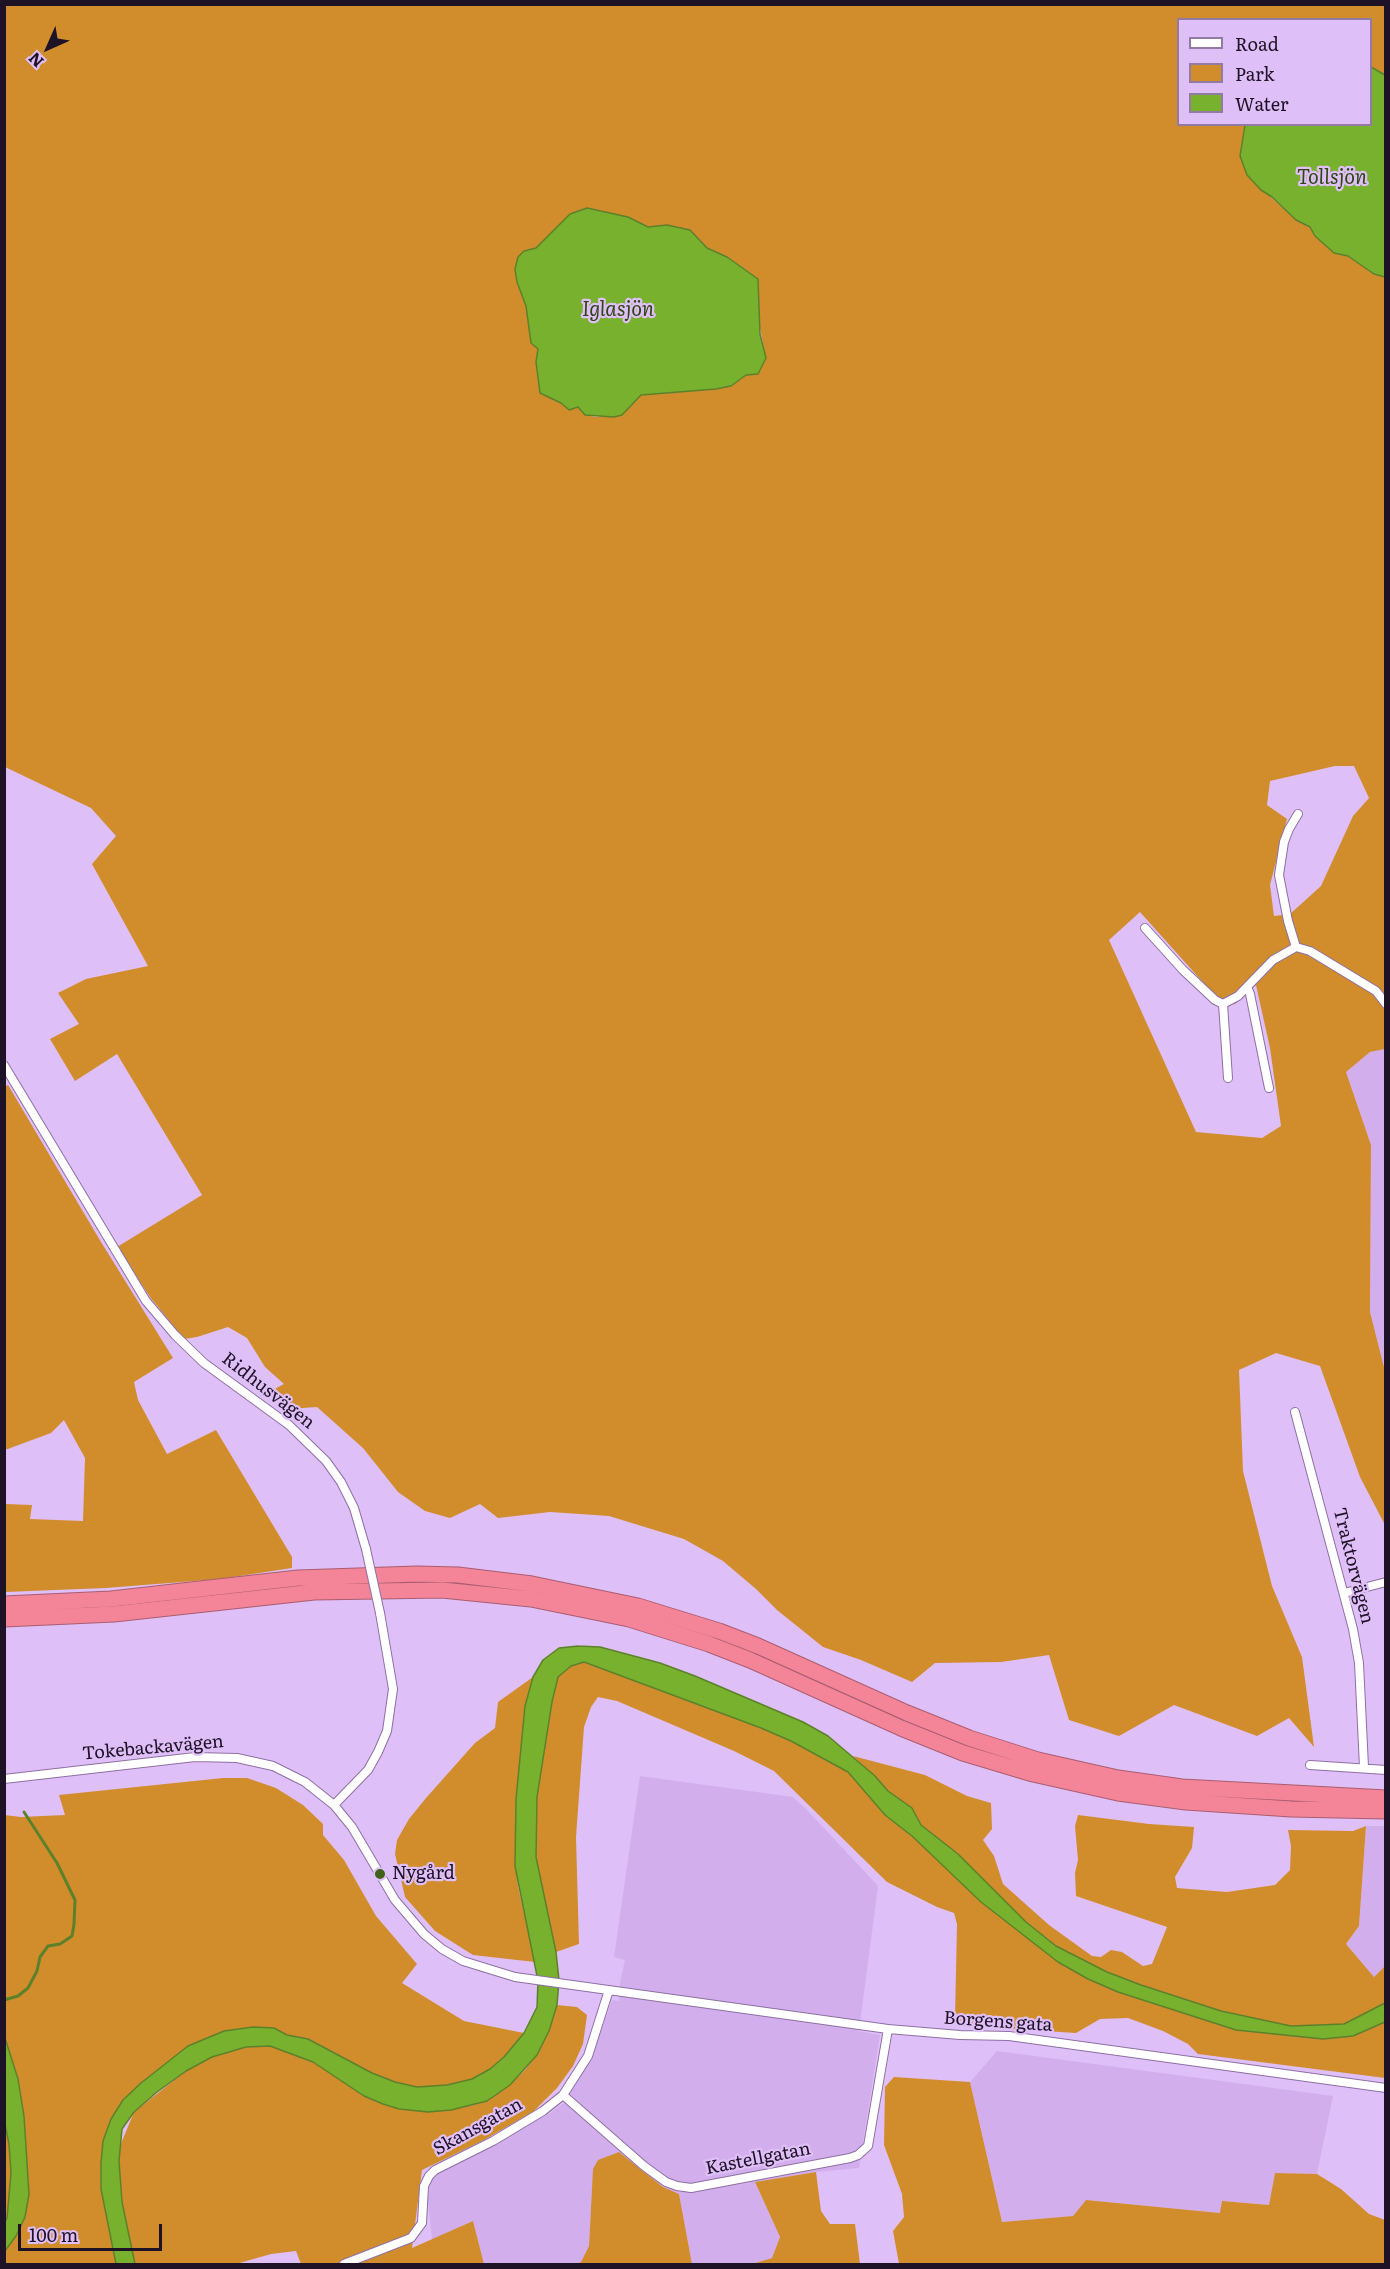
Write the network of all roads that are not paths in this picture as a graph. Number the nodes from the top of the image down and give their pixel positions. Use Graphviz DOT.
graph roads {
  1 [pos="1298,814"];
  2 [pos="1145,928"];
  3 [pos="1296,947"];
  4 [pos="1247,987"];
  5 [pos="1223,1004"];
  6 [pos="1386,1004"];
  7 [pos="4,1065"];
  8 [pos="1228,1078"];
  9 [pos="1269,1088"];
  10 [pos="1295,1412"];
  11 [pos="1386,1582"];
  12 [pos="1344,1593"];
  13 [pos="4,1604"];
  14 [pos="4,1619"];
  15 [pos="1310,1765"];
  16 [pos="1364,1767"];
  17 [pos="1386,1770"];
  18 [pos="4,1779"];
  19 [pos="1386,1798"];
  20 [pos="334,1806"];
  21 [pos="1386,1811"];
  22 [pos="609,1990"];
  23 [pos="888,2029"];
  24 [pos="1386,2088"];
  25 [pos="563,2095"];
  26 [pos="344,2265"];
  1 -- 3 [label="street"];
  2 -- 5 [label="street"];
  3 -- 4 [label="street"];
  3 -- 6 [label="street"];
  4 -- 5 [label="street"];
  4 -- 9 [label="street"];
  5 -- 8 [label="street"];
  7 -- 20 [label="street, Ridhusvägen, bridge"];
  10 -- 12 [label="street, Traktorvägen"];
  11 -- 12 [label="street"];
  12 -- 16 [label="street, Traktorvägen"];
  13 -- 19 [label="highway"];
  14 -- 21 [label="highway"];
  15 -- 16 [label="street"];
  16 -- 17 [label="street"];
  18 -- 20 [label="street, Tokebackavägen"];
  20 -- 22 [label="street, Tokebackavägen"];
  22 -- 23 [label="street, Borgens gata"];
  22 -- 25 [label="street, Skansgatan"];
  23 -- 24 [label="street, Borgens gata"];
  23 -- 25 [label="street, Kastellgatan"];
  25 -- 26 [label="street, Skansgatan"];
}
